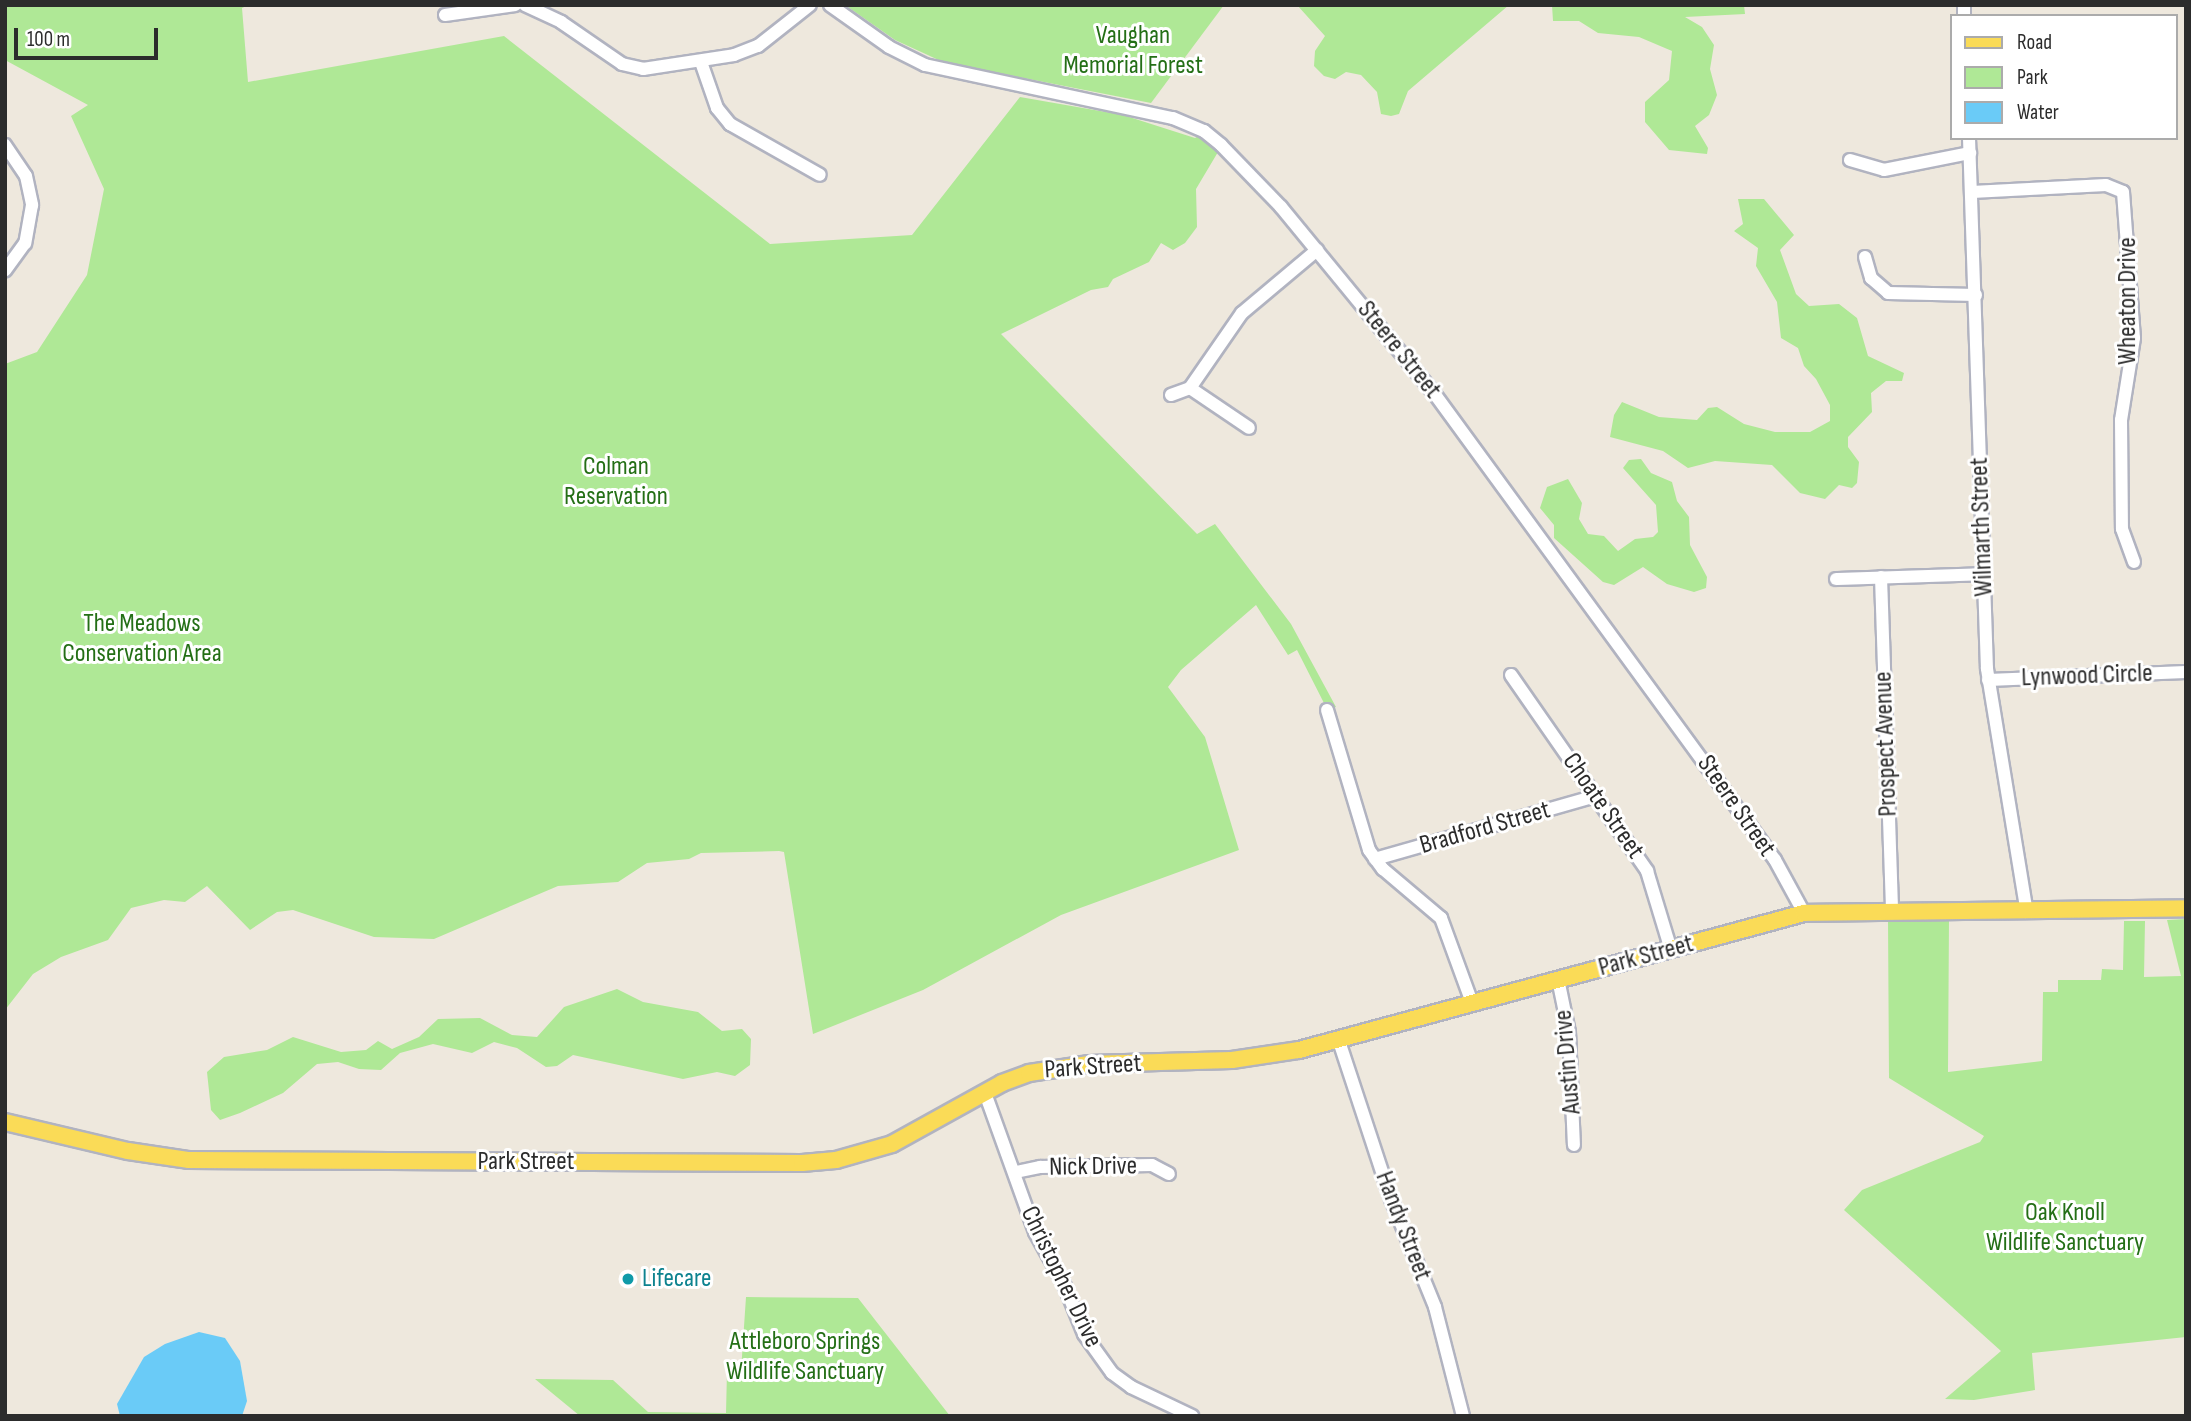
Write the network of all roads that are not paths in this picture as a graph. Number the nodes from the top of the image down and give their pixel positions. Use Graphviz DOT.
graph roads {
  1 [pos="515,5"];
  2 [pos="525,5"];
  3 [pos="810,5"];
  4 [pos="830,5"];
  5 [pos="445,15"];
  6 [pos="701,62"];
  7 [pos="1969,140"];
  8 [pos="5,145"];
  9 [pos="1970,153"];
  10 [pos="1850,160"];
  11 [pos="820,175"];
  12 [pos="1972,192"];
  13 [pos="1317,250"];
  14 [pos="1866,257"];
  15 [pos="5,271"];
  16 [pos="1976,295"];
  17 [pos="1190,388"];
  18 [pos="1171,395"];
  19 [pos="1249,428"];
  20 [pos="2134,562"];
  21 [pos="1983,574"];
  22 [pos="1881,577"];
  23 [pos="1836,579"];
  24 [pos="2186,672"];
  25 [pos="1511,675"];
  26 [pos="1988,680"];
  27 [pos="1327,710"];
  28 [pos="1596,796"];
  29 [pos="1374,859"];
  30 [pos="2186,908"];
  31 [pos="1892,910"];
  32 [pos="2027,912"];
  33 [pos="1804,913"];
  34 [pos="1671,950"];
  35 [pos="1558,979"];
  36 [pos="1471,1000"];
  37 [pos="1338,1038"];
  38 [pos="985,1093"];
  39 [pos="5,1122"];
  40 [pos="1574,1145"];
  41 [pos="1016,1172"];
  42 [pos="1169,1174"];
  43 [pos="1192,1416"];
  44 [pos="1463,1416"];
  1 -- 5 [label="street"];
  2 -- 6 [label="street"];
  3 -- 6 [label="street"];
  4 -- 13 [label="street, Steere Street"];
  6 -- 11 [label="street"];
  7 -- 9 [label="street, Wilmarth Street"];
  8 -- 15 [label="street"];
  9 -- 10 [label="street"];
  9 -- 12 [label="street, Wilmarth Street"];
  12 -- 16 [label="street, Wilmarth Street"];
  12 -- 20 [label="street, Wheaton Drive"];
  13 -- 17 [label="street"];
  13 -- 33 [label="street, Steere Street"];
  14 -- 16 [label="street"];
  16 -- 21 [label="street, Wilmarth Street"];
  17 -- 18 [label="street"];
  17 -- 19 [label="street"];
  21 -- 22 [label="street"];
  21 -- 26 [label="street, Wilmarth Street"];
  22 -- 23 [label="street"];
  22 -- 31 [label="street, Prospect Avenue"];
  24 -- 26 [label="street, Lynwood Circle"];
  25 -- 28 [label="street, Choate Street"];
  26 -- 32 [label="street, Wilmarth Street"];
  27 -- 29 [label="street"];
  28 -- 29 [label="street, Bradford Street"];
  28 -- 34 [label="street, Choate Street"];
  29 -- 36 [label="street"];
  30 -- 32 [label="main road, Park Street"];
  31 -- 32 [label="main road, Park Street"];
  31 -- 33 [label="main road, Park Street"];
  33 -- 34 [label="main road, Park Street"];
  34 -- 35 [label="main road, Park Street"];
  35 -- 36 [label="main road, Park Street"];
  35 -- 40 [label="street, Austin Drive"];
  36 -- 37 [label="main road, Park Street"];
  37 -- 38 [label="main road, Park Street"];
  37 -- 44 [label="street, Handy Street"];
  38 -- 39 [label="main road, Park Street"];
  38 -- 41 [label="street, Christopher Drive"];
  41 -- 42 [label="street, Nick Drive"];
  41 -- 43 [label="street, Christopher Drive"];
}
